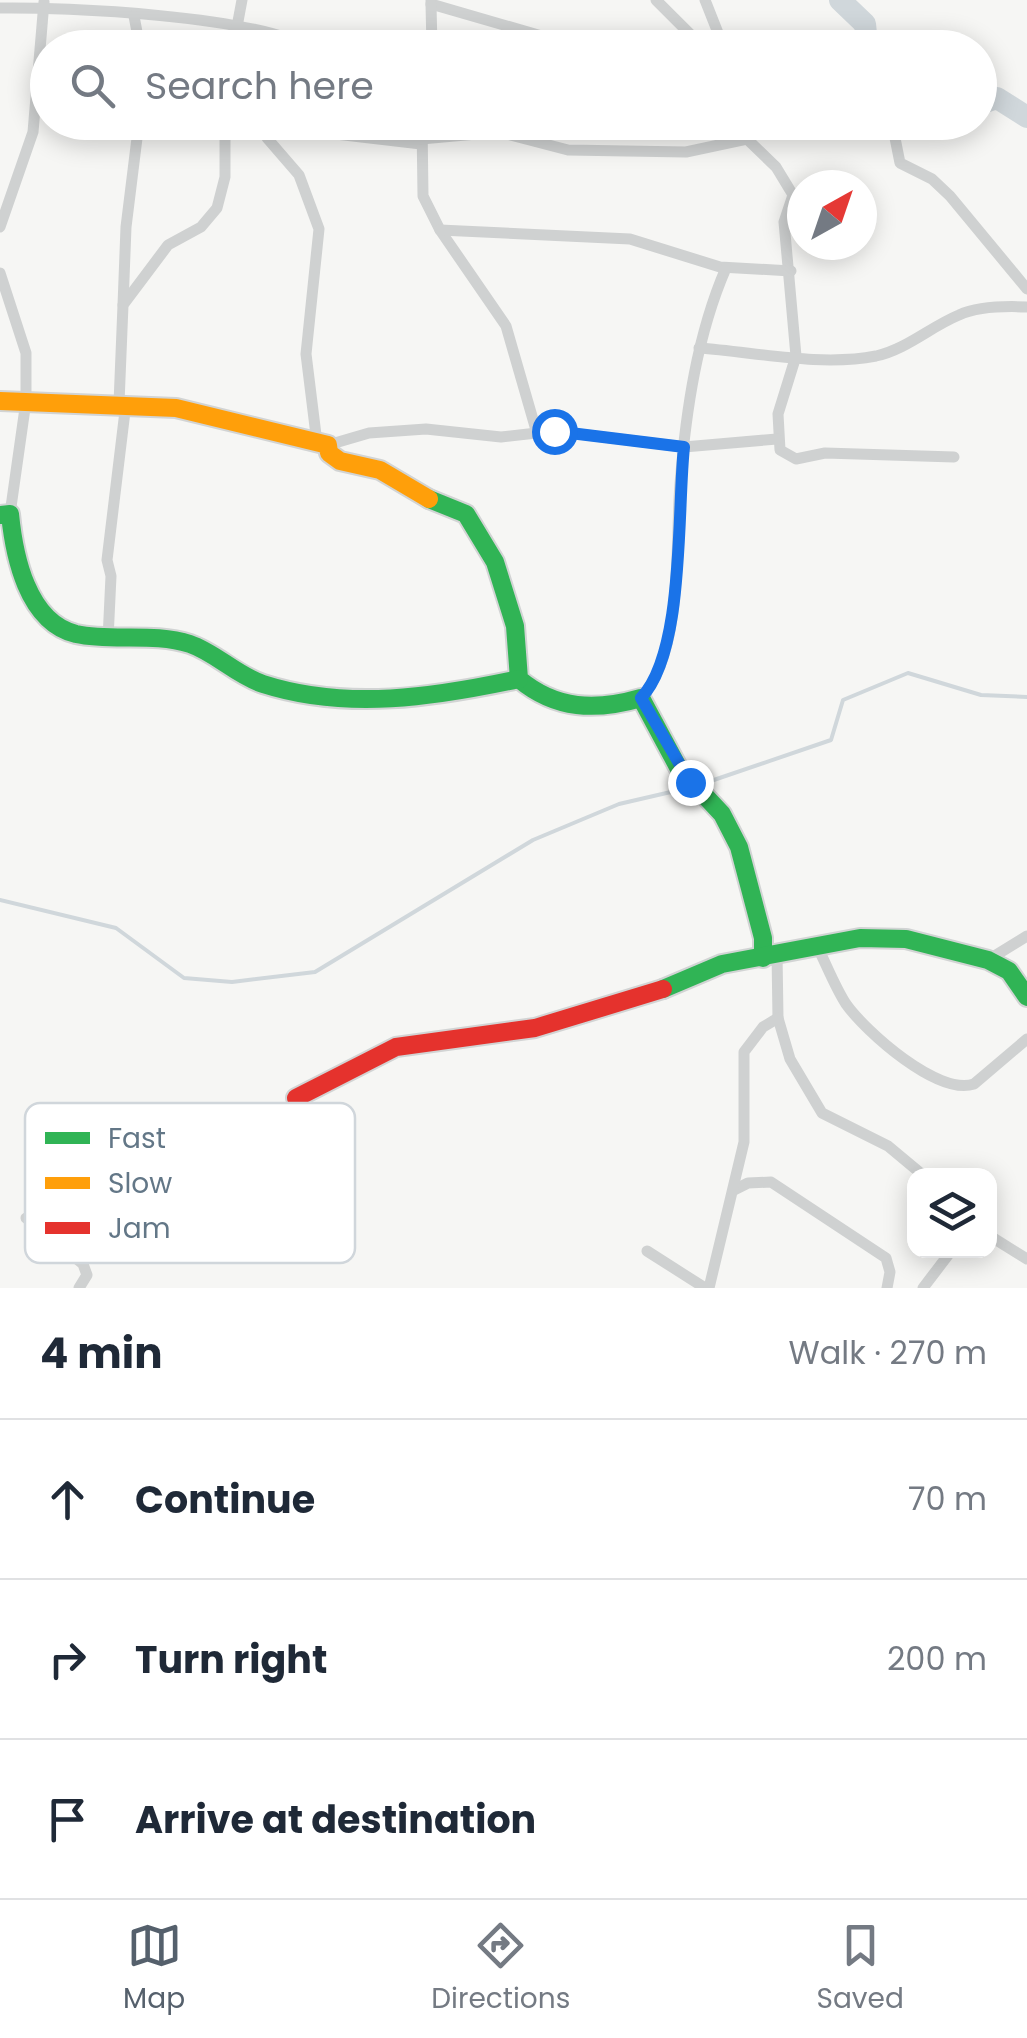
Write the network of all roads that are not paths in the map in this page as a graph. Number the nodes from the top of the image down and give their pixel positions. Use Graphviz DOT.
graph roads {
  1 [pos="242,0"];
  2 [pos="656,0"];
  3 [pos="705,0"];
  4 [pos="431,2"];
  5 [pos="44,4"];
  6 [pos="0,8"];
  7 [pos="134,16"];
  8 [pos="238,28"];
  9 [pos="42,30"];
  10 [pos="137,30"];
  11 [pos="266,30"];
  12 [pos="432,30"];
  13 [pos="520,30"];
  14 [pos="686,30"];
  15 [pos="717,30"];
  16 [pos="30,140"];
  17 [pos="137,140"];
  18 [pos="227,140"];
  19 [pos="269,140"];
  20 [pos="410,140"];
  21 [pos="430,140"];
  22 [pos="529,140"];
  23 [pos="742,140"];
  24 [pos="748,140"];
  25 [pos="892,140"];
  26 [pos="421,141"];
  27 [pos="0,226"];
  28 [pos="440,230"];
  29 [pos="726,268"];
  30 [pos="791,271"];
  31 [pos="0,273"];
  32 [pos="1027,289"];
  33 [pos="123,305"];
  34 [pos="1027,307"];
  35 [pos="699,348"];
  36 [pos="796,356"];
  37 [pos="0,401"];
  38 [pos="26,402"];
  39 [pos="122,403"];
  40 [pos="536,430"];
  41 [pos="777,440"];
  42 [pos="323,444"];
  43 [pos="684,447"];
  44 [pos="954,457"];
  45 [pos="5,515"];
  46 [pos="108,638"];
  47 [pos="519,679"];
  48 [pos="641,698"];
  49 [pos="1027,936"];
  50 [pos="818,948"];
  51 [pos="770,956"];
  52 [pos="988,960"];
  53 [pos="1027,996"];
  54 [pos="778,1018"];
  55 [pos="1027,1039"];
  56 [pos="296,1098"];
  57 [pos="914,1168"];
  58 [pos="734,1190"];
  59 [pos="997,1240"];
  60 [pos="647,1251"];
  61 [pos="946,1258"];
  62 [pos="1027,1259"];
  63 [pos="81,1263"];
  64 [pos="78,1288"];
  65 [pos="707,1288"];
  66 [pos="887,1288"];
  67 [pos="922,1288"];
  1 -- 8 [label="street"];
  2 -- 14 [label="street"];
  3 -- 15 [label="street"];
  4 -- 12 [label="street"];
  4 -- 13 [label="street"];
  5 -- 6 [label="street"];
  5 -- 7 [label="street"];
  5 -- 9 [label="street"];
  7 -- 8 [label="street"];
  7 -- 10 [label="street"];
  8 -- 11 [label="street"];
  16 -- 27 [label="street"];
  17 -- 33 [label="street"];
  18 -- 33 [label="street"];
  19 -- 42 [label="street"];
  20 -- 26 [label="street"];
  21 -- 26 [label="street"];
  22 -- 23 [label="street"];
  24 -- 30 [label="street"];
  25 -- 32 [label="street"];
  26 -- 28 [label="street"];
  28 -- 29 [label="street"];
  28 -- 40 [label="street"];
  29 -- 30 [label="street"];
  29 -- 35 [label="street"];
  30 -- 36 [label="street"];
  31 -- 38 [label="street"];
  33 -- 39 [label="street"];
  34 -- 36 [label="street"];
  35 -- 36 [label="street"];
  35 -- 43 [label="street"];
  36 -- 41 [label="street"];
  37 -- 38 [label="street"];
  38 -- 39 [label="street"];
  38 -- 45 [label="street"];
  39 -- 42 [label="street"];
  39 -- 46 [label="street"];
  40 -- 42 [label="street"];
  40 -- 43 [label="street"];
  41 -- 43 [label="street"];
  41 -- 44 [label="street"];
  42 -- 47 [label="street"];
  43 -- 48 [label="street"];
  45 -- 46 [label="street"];
  46 -- 47 [label="street"];
  47 -- 48 [label="street"];
  48 -- 51 [label="street"];
  49 -- 52 [label="street"];
  50 -- 51 [label="street"];
  50 -- 52 [label="street"];
  50 -- 55 [label="street"];
  51 -- 54 [label="street"];
  51 -- 56 [label="street"];
  52 -- 53 [label="street"];
  54 -- 57 [label="street"];
  54 -- 58 [label="street"];
  58 -- 65 [label="street"];
  58 -- 66 [label="street"];
  59 -- 62 [label="street"];
  60 -- 65 [label="street"];
  61 -- 67 [label="street"];
  63 -- 64 [label="street"];
}
